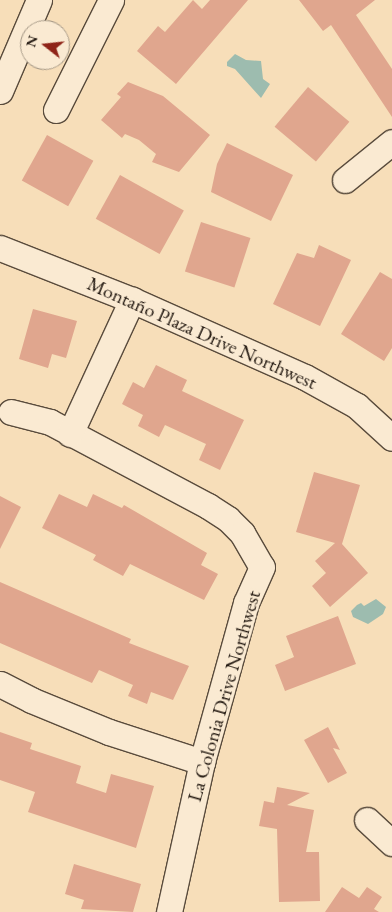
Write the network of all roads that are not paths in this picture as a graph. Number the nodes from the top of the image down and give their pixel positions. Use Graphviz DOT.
graph roads {
  1 [pos="39,0"];
  2 [pos="111,0"];
  3 [pos="0,91"];
  4 [pos="56,110"];
  5 [pos="392,142"];
  6 [pos="344,180"];
  7 [pos="0,248"];
  8 [pos="132,300"];
  9 [pos="12,412"];
  10 [pos="70,434"];
  11 [pos="392,438"];
  12 [pos="0,684"];
  13 [pos="202,762"];
  14 [pos="367,820"];
  15 [pos="392,842"];
  16 [pos="169,912"];
  1 -- 3 [label="street"];
  2 -- 4 [label="street"];
  5 -- 6 [label="street"];
  7 -- 8 [label="street, Montaño Plaza Drive Northwest"];
  8 -- 10 [label="street"];
  8 -- 11 [label="street, Montaño Plaza Drive Northwest"];
  9 -- 10 [label="street, La Colonia Drive Northwest"];
  10 -- 13 [label="street, La Colonia Drive Northwest"];
  12 -- 13 [label="street"];
  13 -- 16 [label="street, La Colonia Drive Northwest"];
  14 -- 15 [label="street"];
}
